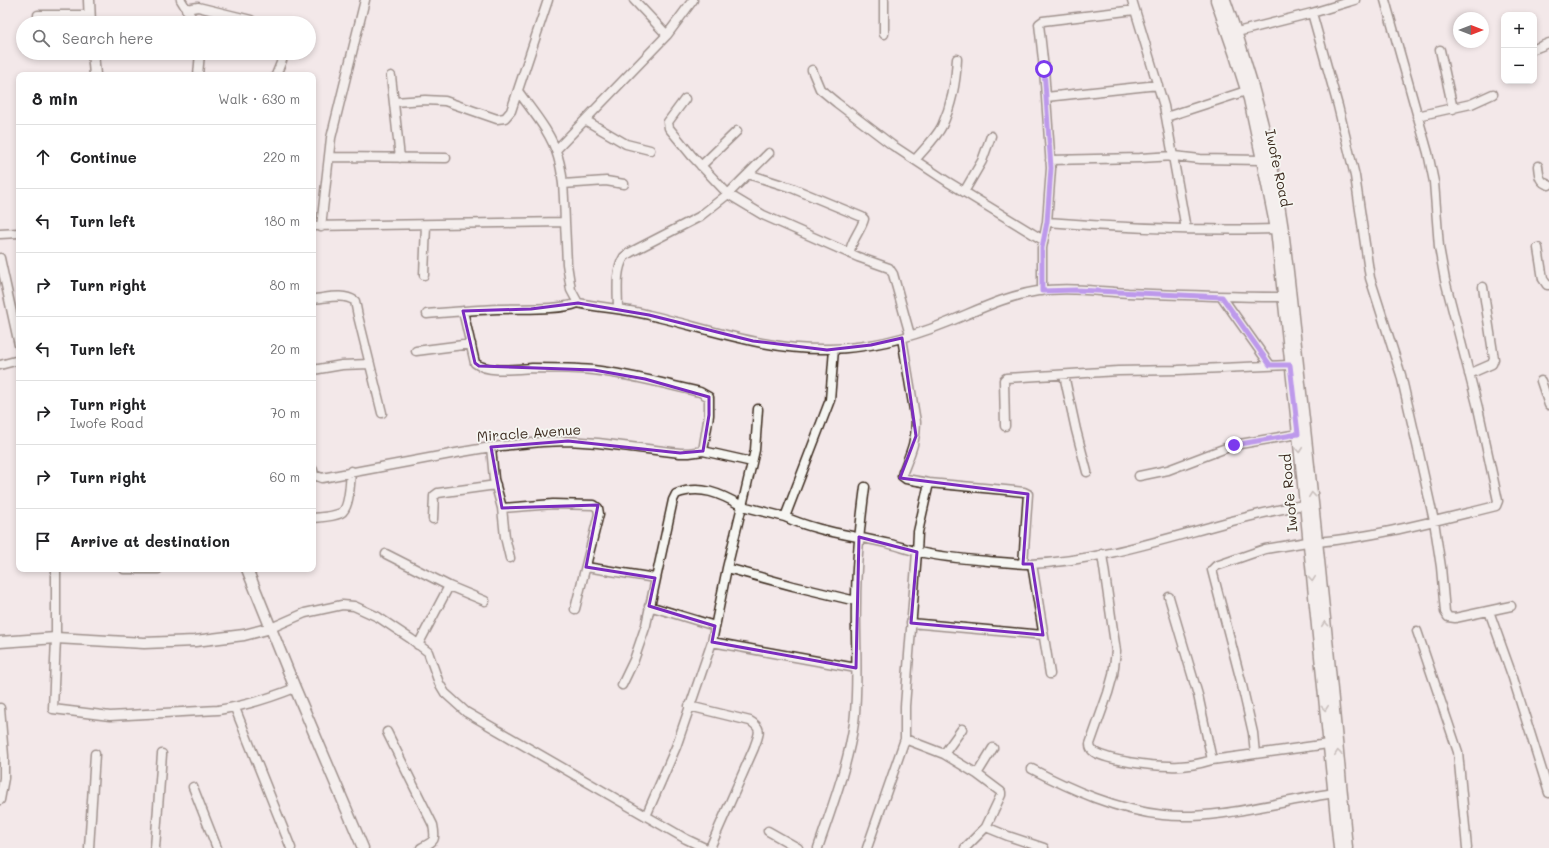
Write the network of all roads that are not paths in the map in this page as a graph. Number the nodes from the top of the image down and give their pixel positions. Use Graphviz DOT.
graph roads {
  1 [pos="89,0"];
  2 [pos="181,0"];
  3 [pos="365,0"];
  4 [pos="548,0"];
  5 [pos="634,0"];
  6 [pos="693,0"];
  7 [pos="884,0"];
  8 [pos="1132,0"];
  9 [pos="1216,0"];
  10 [pos="1225,0"];
  11 [pos="1355,0"];
  12 [pos="1386,0"];
  13 [pos="1330,4"];
  14 [pos="186,9"];
  15 [pos="1135,10"];
  16 [pos="1312,13"];
  17 [pos="38,15"];
  18 [pos="51,16"];
  19 [pos="90,16"];
  20 [pos="190,16"];
  21 [pos="235,16"];
  22 [pos="1237,32"];
  23 [pos="884,34"];
  24 [pos="667,35"];
  25 [pos="1549,42"];
  26 [pos="1536,48"];
  27 [pos="1440,50"];
  28 [pos="957,59"];
  29 [pos="94,60"];
  30 [pos="199,60"];
  31 [pos="282,60"];
  32 [pos="812,70"];
  33 [pos="95,72"];
  34 [pos="198,72"];
  35 [pos="277,72"];
  36 [pos="391,76"];
  37 [pos="1158,85"];
  38 [pos="518,90"];
  39 [pos="1246,91"];
  40 [pos="1493,94"];
  41 [pos="1046,97"];
  42 [pos="685,99"];
  43 [pos="394,102"];
  44 [pos="1453,109"];
  45 [pos="1417,116"];
  46 [pos="1166,117"];
  47 [pos="585,120"];
  48 [pos="737,131"];
  49 [pos="991,136"];
  50 [pos="556,150"];
  51 [pos="650,150"];
  52 [pos="769,153"];
  53 [pos="1174,156"];
  54 [pos="329,157"];
  55 [pos="400,158"];
  56 [pos="446,158"];
  57 [pos="915,160"];
  58 [pos="1050,160"];
  59 [pos="1262,160"];
  60 [pos="701,166"];
  61 [pos="1538,166"];
  62 [pos="748,174"];
  63 [pos="1270,180"];
  64 [pos="563,184"];
  65 [pos="624,184"];
  66 [pos="1549,185"];
  67 [pos="964,192"];
  68 [pos="728,194"];
  69 [pos="565,222"];
  70 [pos="1047,222"];
  71 [pos="426,225"];
  72 [pos="317,226"];
  73 [pos="1186,229"];
  74 [pos="1276,230"];
  75 [pos="16,233"];
  76 [pos="0,234"];
  77 [pos="1044,240"];
  78 [pos="1538,248"];
  79 [pos="850,253"];
  80 [pos="0,258"];
  81 [pos="424,275"];
  82 [pos="1549,285"];
  83 [pos="1483,287"];
  84 [pos="1042,291"];
  85 [pos="1222,297"];
  86 [pos="1284,297"];
  87 [pos="316,300"];
  88 [pos="578,303"];
  89 [pos="618,309"];
  90 [pos="463,311"];
  91 [pos="427,314"];
  92 [pos="16,331"];
  93 [pos="906,336"];
  94 [pos="471,344"];
  95 [pos="834,349"];
  96 [pos="416,352"];
  97 [pos="16,361"];
  98 [pos="370,364"];
  99 [pos="0,365"];
  100 [pos="1270,365"];
  101 [pos="1290,365"];
  102 [pos="316,369"];
  103 [pos="1469,374"];
  104 [pos="1064,375"];
  105 [pos="1541,381"];
  106 [pos="1549,405"];
  107 [pos="758,409"];
  108 [pos="382,413"];
  109 [pos="1004,426"];
  110 [pos="1298,434"];
  111 [pos="490,447"];
  112 [pos="703,451"];
  113 [pos="752,462"];
  114 [pos="351,472"];
  115 [pos="1087,472"];
  116 [pos="316,476"];
  117 [pos="1139,476"];
  118 [pos="929,484"];
  119 [pos="496,485"];
  120 [pos="865,487"];
  121 [pos="1304,505"];
  122 [pos="742,506"];
  123 [pos="502,508"];
  124 [pos="785,517"];
  125 [pos="316,518"];
  126 [pos="434,518"];
  127 [pos="1434,521"];
  128 [pos="859,537"];
  129 [pos="1312,542"];
  130 [pos="917,552"];
  131 [pos="386,554"];
  132 [pos="1102,554"];
  133 [pos="510,558"];
  134 [pos="1027,564"];
  135 [pos="586,567"];
  136 [pos="727,568"];
  137 [pos="56,572"];
  138 [pos="248,572"];
  139 [pos="655,578"];
  140 [pos="449,586"];
  141 [pos="1169,596"];
  142 [pos="485,601"];
  143 [pos="856,601"];
  144 [pos="649,606"];
  145 [pos="1511,606"];
  146 [pos="575,609"];
  147 [pos="1489,611"];
  148 [pos="911,623"];
  149 [pos="715,626"];
  150 [pos="271,628"];
  151 [pos="1417,631"];
  152 [pos="1043,635"];
  153 [pos="56,638"];
  154 [pos="0,642"];
  155 [pos="712,642"];
  156 [pos="418,644"];
  157 [pos="856,668"];
  158 [pos="1050,674"];
  159 [pos="622,685"];
  160 [pos="295,688"];
  161 [pos="689,706"];
  162 [pos="0,708"];
  163 [pos="235,708"];
  164 [pos="962,729"];
  165 [pos="387,732"];
  166 [pos="905,739"];
  167 [pos="1328,744"];
  168 [pos="993,748"];
  169 [pos="95,754"];
  170 [pos="162,754"];
  171 [pos="944,754"];
  172 [pos="1255,754"];
  173 [pos="1212,760"];
  174 [pos="1032,769"];
  175 [pos="1546,770"];
  176 [pos="977,774"];
  177 [pos="193,787"];
  178 [pos="1334,793"];
  179 [pos="1549,793"];
  180 [pos="0,800"];
  181 [pos="646,816"];
  182 [pos="986,827"];
  183 [pos="768,831"];
  184 [pos="89,848"];
  185 [pos="155,848"];
  186 [pos="217,848"];
  187 [pos="291,848"];
  188 [pos="363,848"];
  189 [pos="421,848"];
  190 [pos="705,848"];
  191 [pos="710,848"];
  192 [pos="798,848"];
  193 [pos="818,848"];
  194 [pos="867,848"];
  195 [pos="965,848"];
  196 [pos="1044,848"];
  197 [pos="1339,848"];
  198 [pos="1347,848"];
  199 [pos="1467,848"];
  1 -- 19 [label="street"];
  2 -- 14 [label="street"];
  3 -- 54 [label="street"];
  4 -- 38 [label="street"];
  5 -- 24 [label="street"];
  6 -- 24 [label="street"];
  7 -- 23 [label="street"];
  8 -- 15 [label="street"];
  9 -- 39 [label="street, Iwofe Road"];
  10 -- 22 [label="street, Iwofe Road"];
  11 -- 13 [label="street"];
  12 -- 45 [label="street"];
  13 -- 16 [label="street"];
  14 -- 20 [label="street"];
  14 -- 21 [label="street"];
  15 -- 37 [label="street"];
  15 -- 41 [label="street"];
  16 -- 22 [label="street"];
  16 -- 127 [label="street"];
  17 -- 18 [label="street"];
  22 -- 63 [label="street, Iwofe Road"];
  24 -- 47 [label="street"];
  25 -- 26 [label="street"];
  27 -- 44 [label="street"];
  28 -- 57 [label="street"];
  29 -- 33 [label="street"];
  30 -- 34 [label="street"];
  31 -- 35 [label="street"];
  32 -- 57 [label="street"];
  36 -- 43 [label="street"];
  37 -- 41 [label="street"];
  37 -- 46 [label="street"];
  38 -- 43 [label="street"];
  38 -- 50 [label="street"];
  39 -- 46 [label="street"];
  39 -- 59 [label="street, Iwofe Road"];
  40 -- 44 [label="street"];
  41 -- 58 [label="street"];
  42 -- 60 [label="street"];
  43 -- 55 [label="street"];
  44 -- 45 [label="street"];
  45 -- 103 [label="street"];
  46 -- 53 [label="street"];
  47 -- 50 [label="street"];
  47 -- 51 [label="street"];
  48 -- 60 [label="street"];
  49 -- 67 [label="street"];
  50 -- 64 [label="street"];
  52 -- 62 [label="street"];
  53 -- 58 [label="street"];
  53 -- 59 [label="street"];
  53 -- 73 [label="street"];
  54 -- 55 [label="street"];
  54 -- 72 [label="street"];
  55 -- 56 [label="street"];
  57 -- 67 [label="street"];
  58 -- 70 [label="street"];
  59 -- 63 [label="street, Iwofe Road"];
  60 -- 68 [label="street"];
  61 -- 66 [label="street"];
  62 -- 68 [label="street"];
  62 -- 79 [label="street"];
  63 -- 74 [label="street, Iwofe Road"];
  129 -- 63 [label="street, Iwofe Road, one-way"];
  64 -- 65 [label="street"];
  64 -- 69 [label="street"];
  67 -- 77 [label="street"];
  68 -- 79 [label="street"];
  68 -- 89 [label="street"];
  69 -- 71 [label="street"];
  69 -- 88 [label="street"];
  70 -- 73 [label="street"];
  70 -- 77 [label="street"];
  71 -- 72 [label="street"];
  71 -- 81 [label="street"];
  73 -- 74 [label="street"];
  74 -- 86 [label="street, Iwofe Road"];
  75 -- 76 [label="street"];
  77 -- 84 [label="street"];
  78 -- 82 [label="street"];
  79 -- 93 [label="street"];
  80 -- 92 [label="street"];
  83 -- 103 [label="street"];
  84 -- 85 [label="street"];
  84 -- 93 [label="street"];
  85 -- 86 [label="street"];
  85 -- 100 [label="street"];
  86 -- 101 [label="street, Iwofe Road"];
  87 -- 98 [label="street"];
  88 -- 89 [label="street"];
  88 -- 90 [label="street"];
  89 -- 95 [label="street"];
  90 -- 91 [label="street"];
  90 -- 94 [label="street"];
  93 -- 95 [label="street"];
  93 -- 118 [label="street"];
  94 -- 96 [label="street"];
  94 -- 112 [label="street"];
  95 -- 124 [label="street"];
  97 -- 99 [label="street"];
  98 -- 102 [label="street"];
  98 -- 108 [label="street"];
  100 -- 101 [label="street"];
  100 -- 104 [label="street"];
  101 -- 110 [label="street, Iwofe Road"];
  103 -- 127 [label="street"];
  104 -- 109 [label="street"];
  104 -- 115 [label="street"];
  105 -- 106 [label="street"];
  107 -- 113 [label="street"];
  110 -- 117 [label="street"];
  110 -- 121 [label="street, Iwofe Road, one-way"];
  111 -- 112 [label="street, Miracle Avenue"];
  111 -- 114 [label="street, Miracle Avenue"];
  111 -- 119 [label="street"];
  112 -- 113 [label="street, Miracle Avenue"];
  113 -- 122 [label="street"];
  114 -- 116 [label="street, Miracle Avenue"];
  114 -- 125 [label="street"];
  118 -- 130 [label="street"];
  118 -- 134 [label="street"];
  119 -- 123 [label="street"];
  119 -- 126 [label="street"];
  120 -- 128 [label="street"];
  121 -- 129 [label="street, Iwofe Road"];
  121 -- 132 [label="street"];
  122 -- 124 [label="street"];
  122 -- 136 [label="street"];
  122 -- 139 [label="street"];
  123 -- 133 [label="street"];
  123 -- 135 [label="street"];
  124 -- 128 [label="street"];
  127 -- 129 [label="street"];
  127 -- 147 [label="street"];
  128 -- 130 [label="street"];
  128 -- 143 [label="street"];
  129 -- 167 [label="street, Iwofe Road, one-way"];
  129 -- 172 [label="street"];
  198 -- 129 [label="street, Iwofe Road, one-way"];
  130 -- 134 [label="street"];
  130 -- 148 [label="street"];
  131 -- 140 [label="street"];
  132 -- 134 [label="street"];
  132 -- 173 [label="street"];
  134 -- 152 [label="street"];
  135 -- 139 [label="street"];
  135 -- 146 [label="street"];
  136 -- 143 [label="street"];
  136 -- 149 [label="street"];
  137 -- 153 [label="street"];
  138 -- 150 [label="street"];
  139 -- 144 [label="street"];
  140 -- 142 [label="street"];
  140 -- 156 [label="street"];
  141 -- 173 [label="street"];
  143 -- 157 [label="street"];
  144 -- 149 [label="street"];
  144 -- 159 [label="street"];
  145 -- 147 [label="street"];
  147 -- 175 [label="street"];
  148 -- 152 [label="street"];
  148 -- 166 [label="street"];
  149 -- 155 [label="street"];
  150 -- 153 [label="street"];
  150 -- 156 [label="street"];
  150 -- 160 [label="street"];
  151 -- 199 [label="street"];
  152 -- 158 [label="street"];
  153 -- 154 [label="street"];
  153 -- 163 [label="street"];
  155 -- 157 [label="street"];
  155 -- 161 [label="street"];
  156 -- 181 [label="street"];
  157 -- 193 [label="street"];
  160 -- 163 [label="street"];
  160 -- 188 [label="street"];
  161 -- 181 [label="street"];
  161 -- 191 [label="street"];
  162 -- 180 [label="street"];
  163 -- 187 [label="street"];
  164 -- 171 [label="street"];
  165 -- 189 [label="street"];
  166 -- 171 [label="street"];
  166 -- 194 [label="street"];
  167 -- 172 [label="street"];
  167 -- 178 [label="street, Iwofe Road"];
  168 -- 176 [label="street"];
  169 -- 184 [label="street"];
  170 -- 185 [label="street"];
  171 -- 176 [label="street"];
  172 -- 173 [label="street"];
  174 -- 178 [label="street"];
  175 -- 179 [label="street"];
  176 -- 182 [label="street"];
  177 -- 186 [label="street"];
  178 -- 197 [label="street, Iwofe Road"];
  181 -- 190 [label="street"];
  182 -- 195 [label="street"];
  182 -- 196 [label="street"];
  183 -- 192 [label="street"];
}
